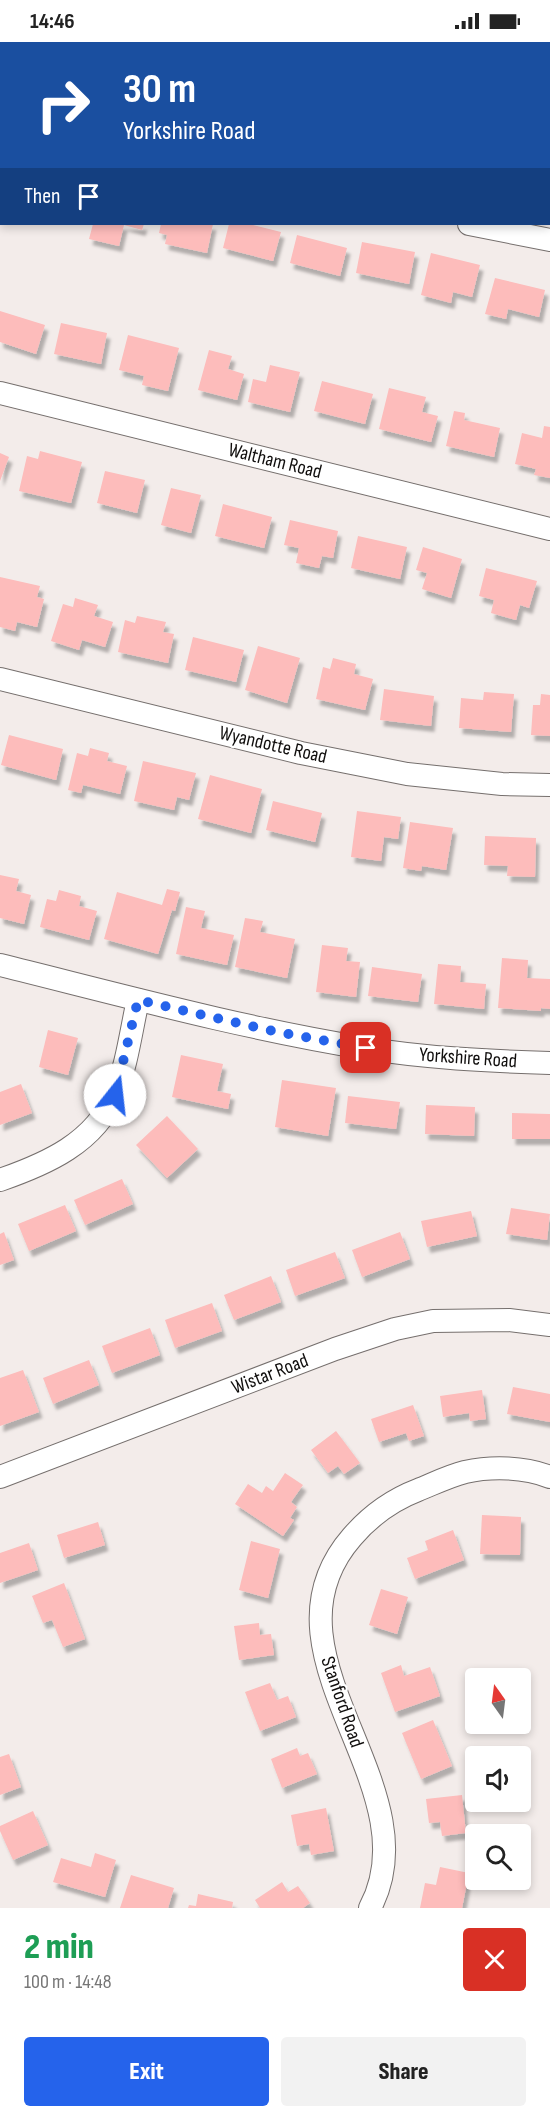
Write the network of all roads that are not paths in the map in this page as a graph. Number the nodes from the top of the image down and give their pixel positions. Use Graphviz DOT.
graph roads {
  1 [pos="473,225"];
  2 [pos="550,240"];
  3 [pos="0,393"];
  4 [pos="550,529"];
  5 [pos="0,679"];
  6 [pos="550,785"];
  7 [pos="0,965"];
  8 [pos="138,1000"];
  9 [pos="550,1063"];
  10 [pos="0,1180"];
  11 [pos="550,1324"];
  12 [pos="0,1477"];
  13 [pos="550,1477"];
  14 [pos="370,1908"];
  1 -- 2 [label="street"];
  3 -- 4 [label="street, Waltham Road"];
  5 -- 6 [label="street, Wyandotte Road"];
  7 -- 8 [label="street, Yorkshire Road"];
  8 -- 9 [label="street, Yorkshire Road"];
  8 -- 10 [label="street"];
  11 -- 12 [label="street, Wistar Road"];
  13 -- 14 [label="street, Stanford Road"];
}
